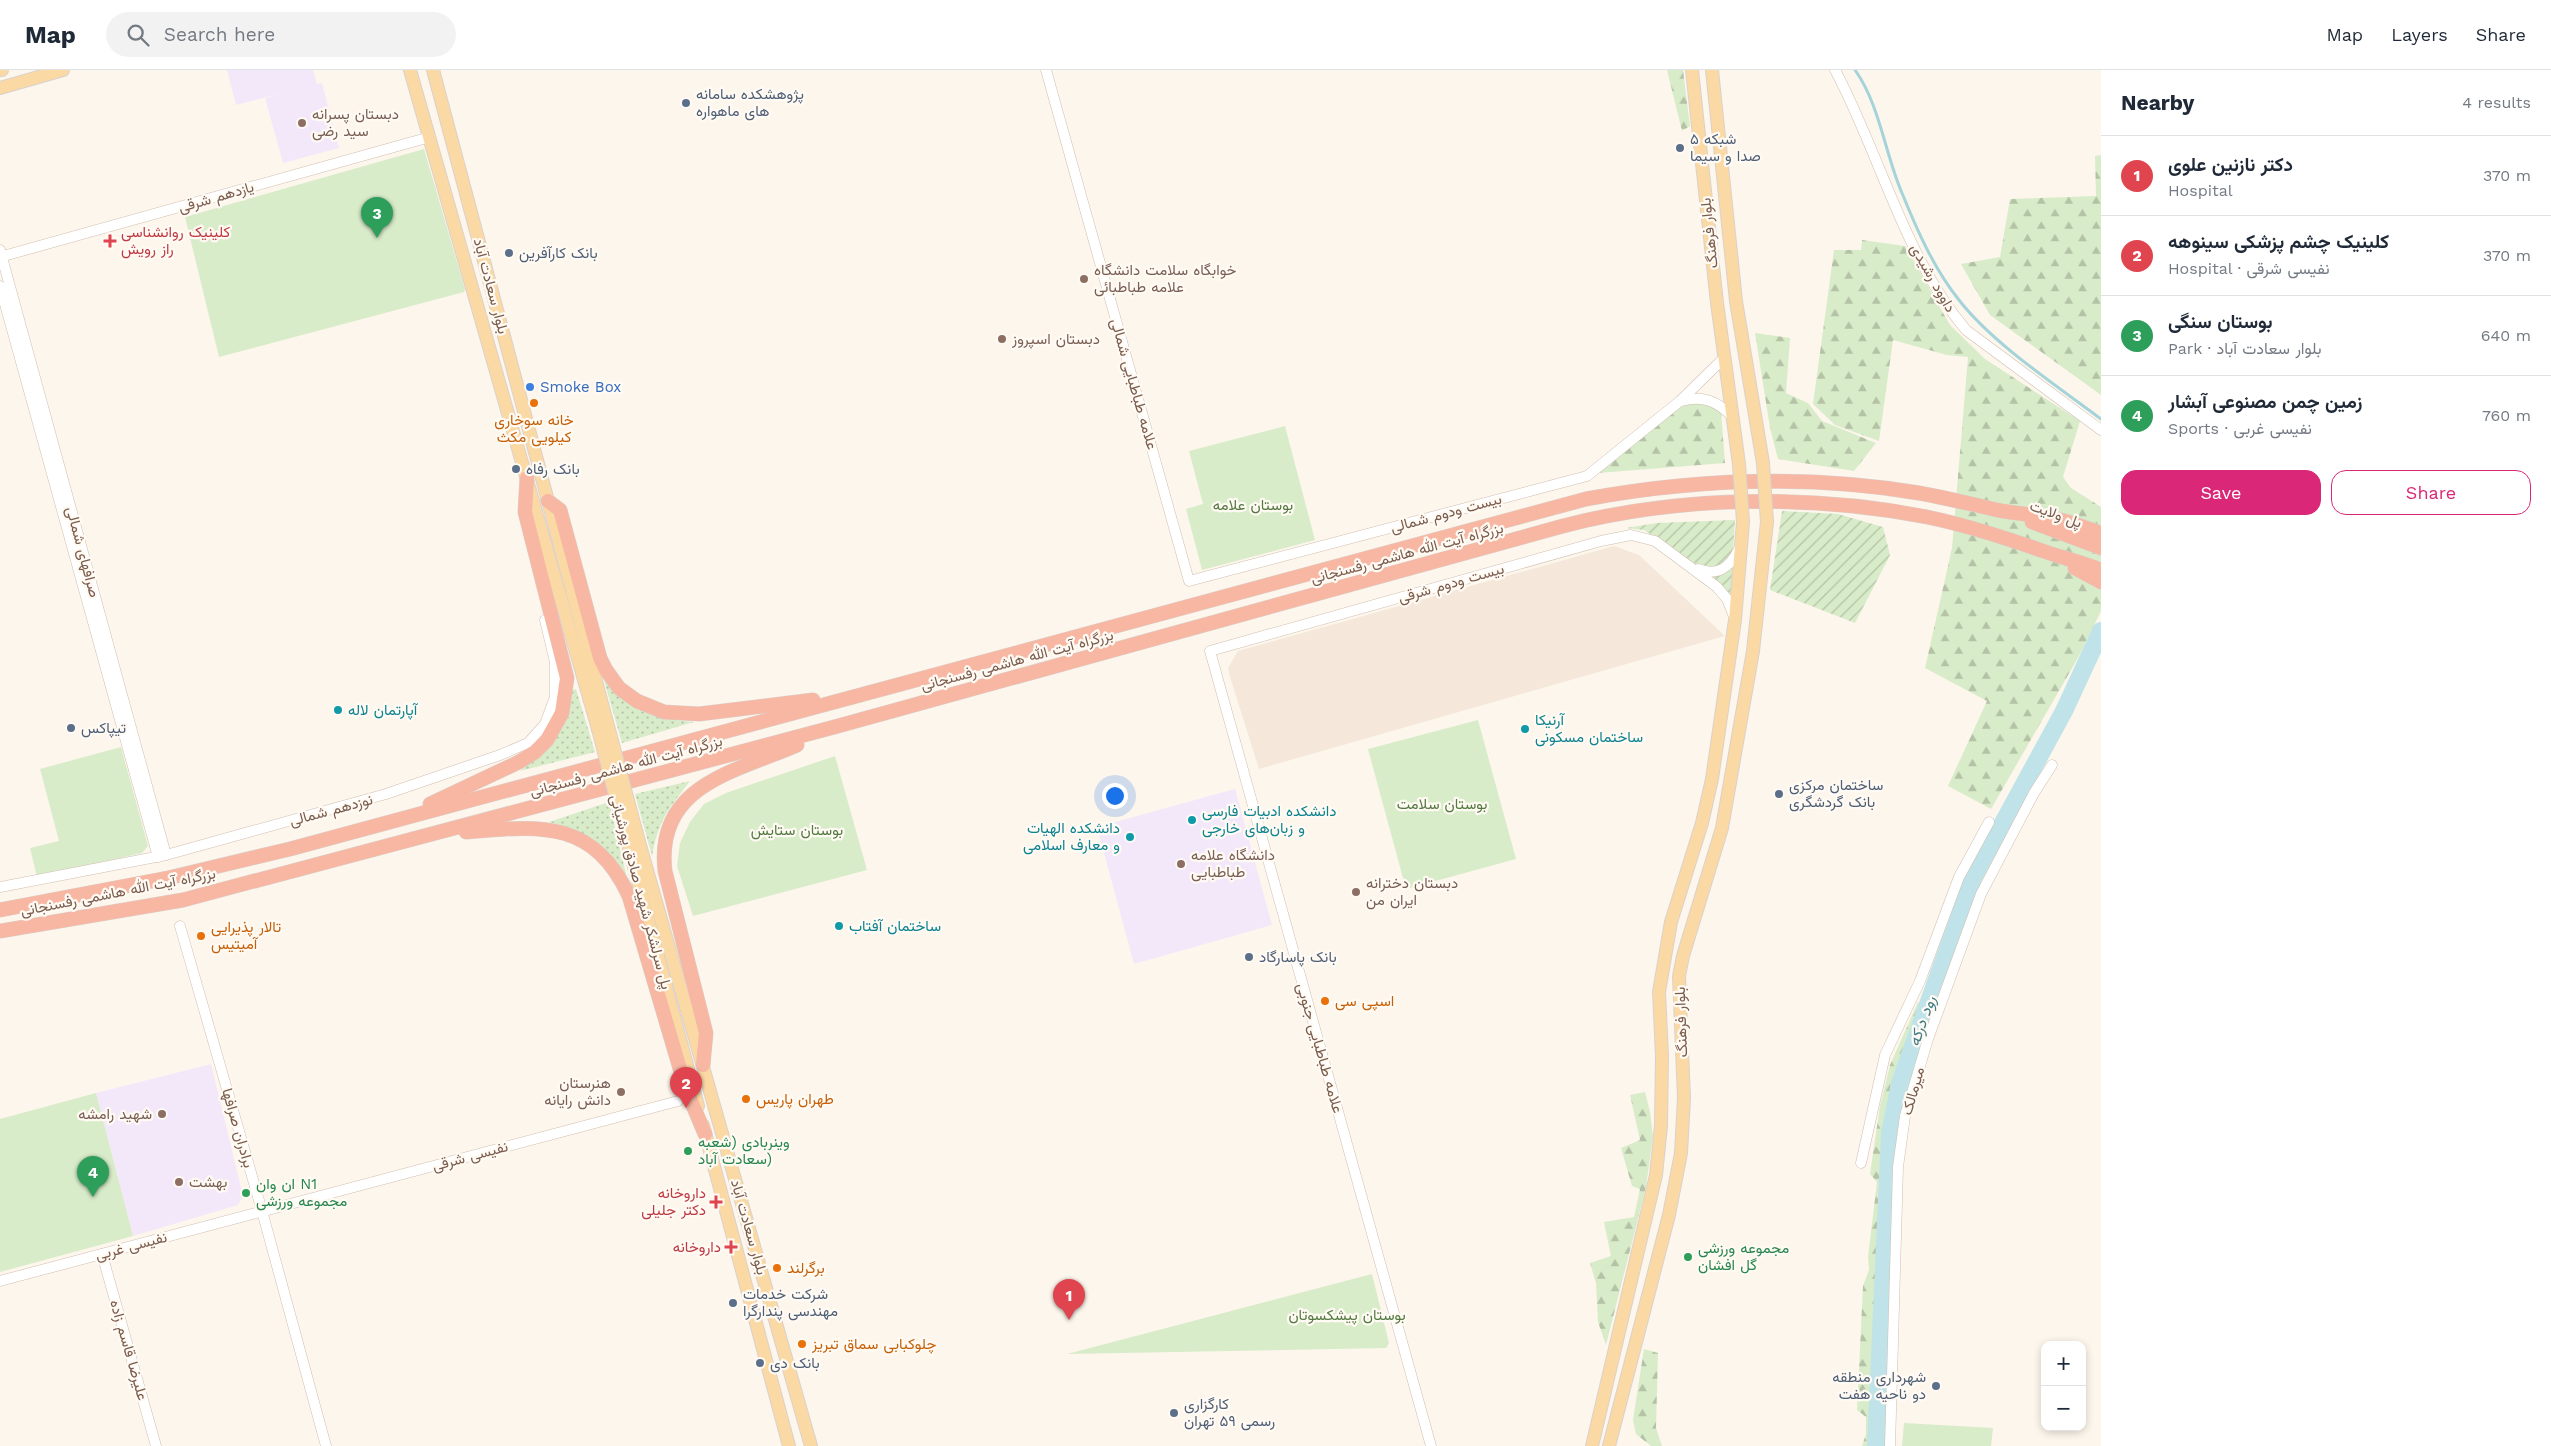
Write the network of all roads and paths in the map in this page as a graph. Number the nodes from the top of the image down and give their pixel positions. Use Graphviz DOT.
graph roads {
  1 [pos="63,70"];
  2 [pos="410,70"];
  3 [pos="433,70"];
  4 [pos="1046,70"];
  5 [pos="1692,70"];
  6 [pos="1712,70"];
  7 [pos="1835,70"];
  8 [pos="0,88"];
  9 [pos="430,137"];
  10 [pos="1,254"];
  11 [pos="0,286"];
  12 [pos="1725,356"];
  13 [pos="1680,401"];
  14 [pos="1733,417"];
  15 [pos="2101,430"];
  16 [pos="527,478"];
  17 [pos="548,502"];
  18 [pos="1999,510"];
  19 [pos="2101,533"];
  20 [pos="1742,543"];
  21 [pos="2101,548"];
  22 [pos="2046,552"];
  23 [pos="1688,564"];
  24 [pos="2101,570"];
  25 [pos="1189,582"];
  26 [pos="2101,582"];
  27 [pos="545,620"];
  28 [pos="1735,620"];
  29 [pos="1210,651"];
  30 [pos="860,694"];
  31 [pos="838,726"];
  32 [pos="603,728"];
  33 [pos="2052,765"];
  34 [pos="398,819"];
  35 [pos="1988,822"];
  36 [pos="428,835"];
  37 [pos="636,850"];
  38 [pos="162,856"];
  39 [pos="0,887"];
  40 [pos="0,910"];
  41 [pos="180,926"];
  42 [pos="0,930"];
  43 [pos="703,1065"];
  44 [pos="678,1100"];
  45 [pos="705,1134"];
  46 [pos="1861,1163"];
  47 [pos="262,1211"];
  48 [pos="102,1254"];
  49 [pos="0,1281"];
  50 [pos="156,1446"];
  51 [pos="326,1446"];
  52 [pos="789,1446"];
  53 [pos="811,1446"];
  54 [pos="1431,1446"];
  55 [pos="1592,1446"];
  56 [pos="1609,1446"];
  57 [pos="1890,1446"];
  1 -- 8 [label="main road"];
  2 -- 9 [label="main road, بلوار سعادت آباد"];
  3 -- 17 [label="main road, بلوار سعادت آباد"];
  4 -- 25 [label="street, علامه طباطبایی شمالی"];
  5 -- 12 [label="main road, بلوار فرهنگ"];
  6 -- 56 [label="main road, بلوار فرهنگ, bridge"];
  7 -- 15 [label="street, داوود رشیدی"];
  9 -- 10 [label="street, یازدهم شرقی"];
  9 -- 16 [label="main road, بلوار سعادت آباد"];
  10 -- 38 [label="street, صرافهای شمالی"];
  11 -- 38 [label="street, صرافهای شمالی"];
  12 -- 13 [label="street, بیست ودوم شمالی"];
  12 -- 14 [label="main road, بلوار فرهنگ"];
  13 -- 14 [label="street"];
  13 -- 25 [label="street, بیست ودوم شمالی"];
  14 -- 20 [label="main road, بلوار فرهنگ, bridge"];
  16 -- 32 [label="main road, پل سرلشکر شهید صادق پورشیانی"];
  16 -- 34 [label="highway"];
  17 -- 30 [label="highway"];
  17 -- 32 [label="main road, پل سرلشکر شهید صادق پورشیانی"];
  18 -- 19 [label="highway"];
  18 -- 21 [label="highway, پل ولایت"];
  18 -- 30 [label="highway, بزرگراه آیت الله هاشمی رفسنجانی"];
  20 -- 23 [label="street"];
  20 -- 28 [label="main road, بلوار فرهنگ"];
  22 -- 24 [label="highway"];
  22 -- 26 [label="highway"];
  22 -- 31 [label="highway, بزرگراه آیت الله هاشمی رفسنجانی"];
  23 -- 28 [label="street"];
  23 -- 29 [label="street, بیست ودوم شرقی"];
  27 -- 38 [label="street, نوزدهم شمالی"];
  28 -- 55 [label="main road, بلوار فرهنگ"];
  29 -- 54 [label="street, علامه طباطبایی جنوبی"];
  30 -- 34 [label="highway, بزرگراه آیت الله هاشمی رفسنجانی"];
  31 -- 36 [label="highway, بزرگراه آیت الله هاشمی رفسنجانی"];
  31 -- 43 [label="highway"];
  32 -- 37 [label="main road, پل سرلشکر شهید صادق پورشیانی, bridge"];
  33 -- 57 [label="street, میرمالک"];
  34 -- 40 [label="highway, بزرگراه آیت الله هاشمی رفسنجانی"];
  35 -- 46 [label="street"];
  36 -- 42 [label="highway, بزرگراه آیت الله هاشمی رفسنجانی"];
  36 -- 45 [label="highway"];
  37 -- 43 [label="main road, پل سرلشکر شهید صادق پورشیانی"];
  37 -- 45 [label="main road, پل سرلشکر شهید صادق پورشیانی"];
  38 -- 39 [label="street, نوزدهم شمالی"];
  41 -- 47 [label="street, برادران صرافها"];
  43 -- 53 [label="main road, بلوار سعادت آباد"];
  44 -- 47 [label="street, نفیسی شرقی"];
  45 -- 52 [label="main road, بلوار سعادت آباد"];
  47 -- 48 [label="street, نفیسی غربی"];
  47 -- 51 [label="street, برادران صرافها"];
  48 -- 49 [label="street, نفیسی غربی"];
  48 -- 50 [label="street, علیرضا قاسم زاده"];
}
